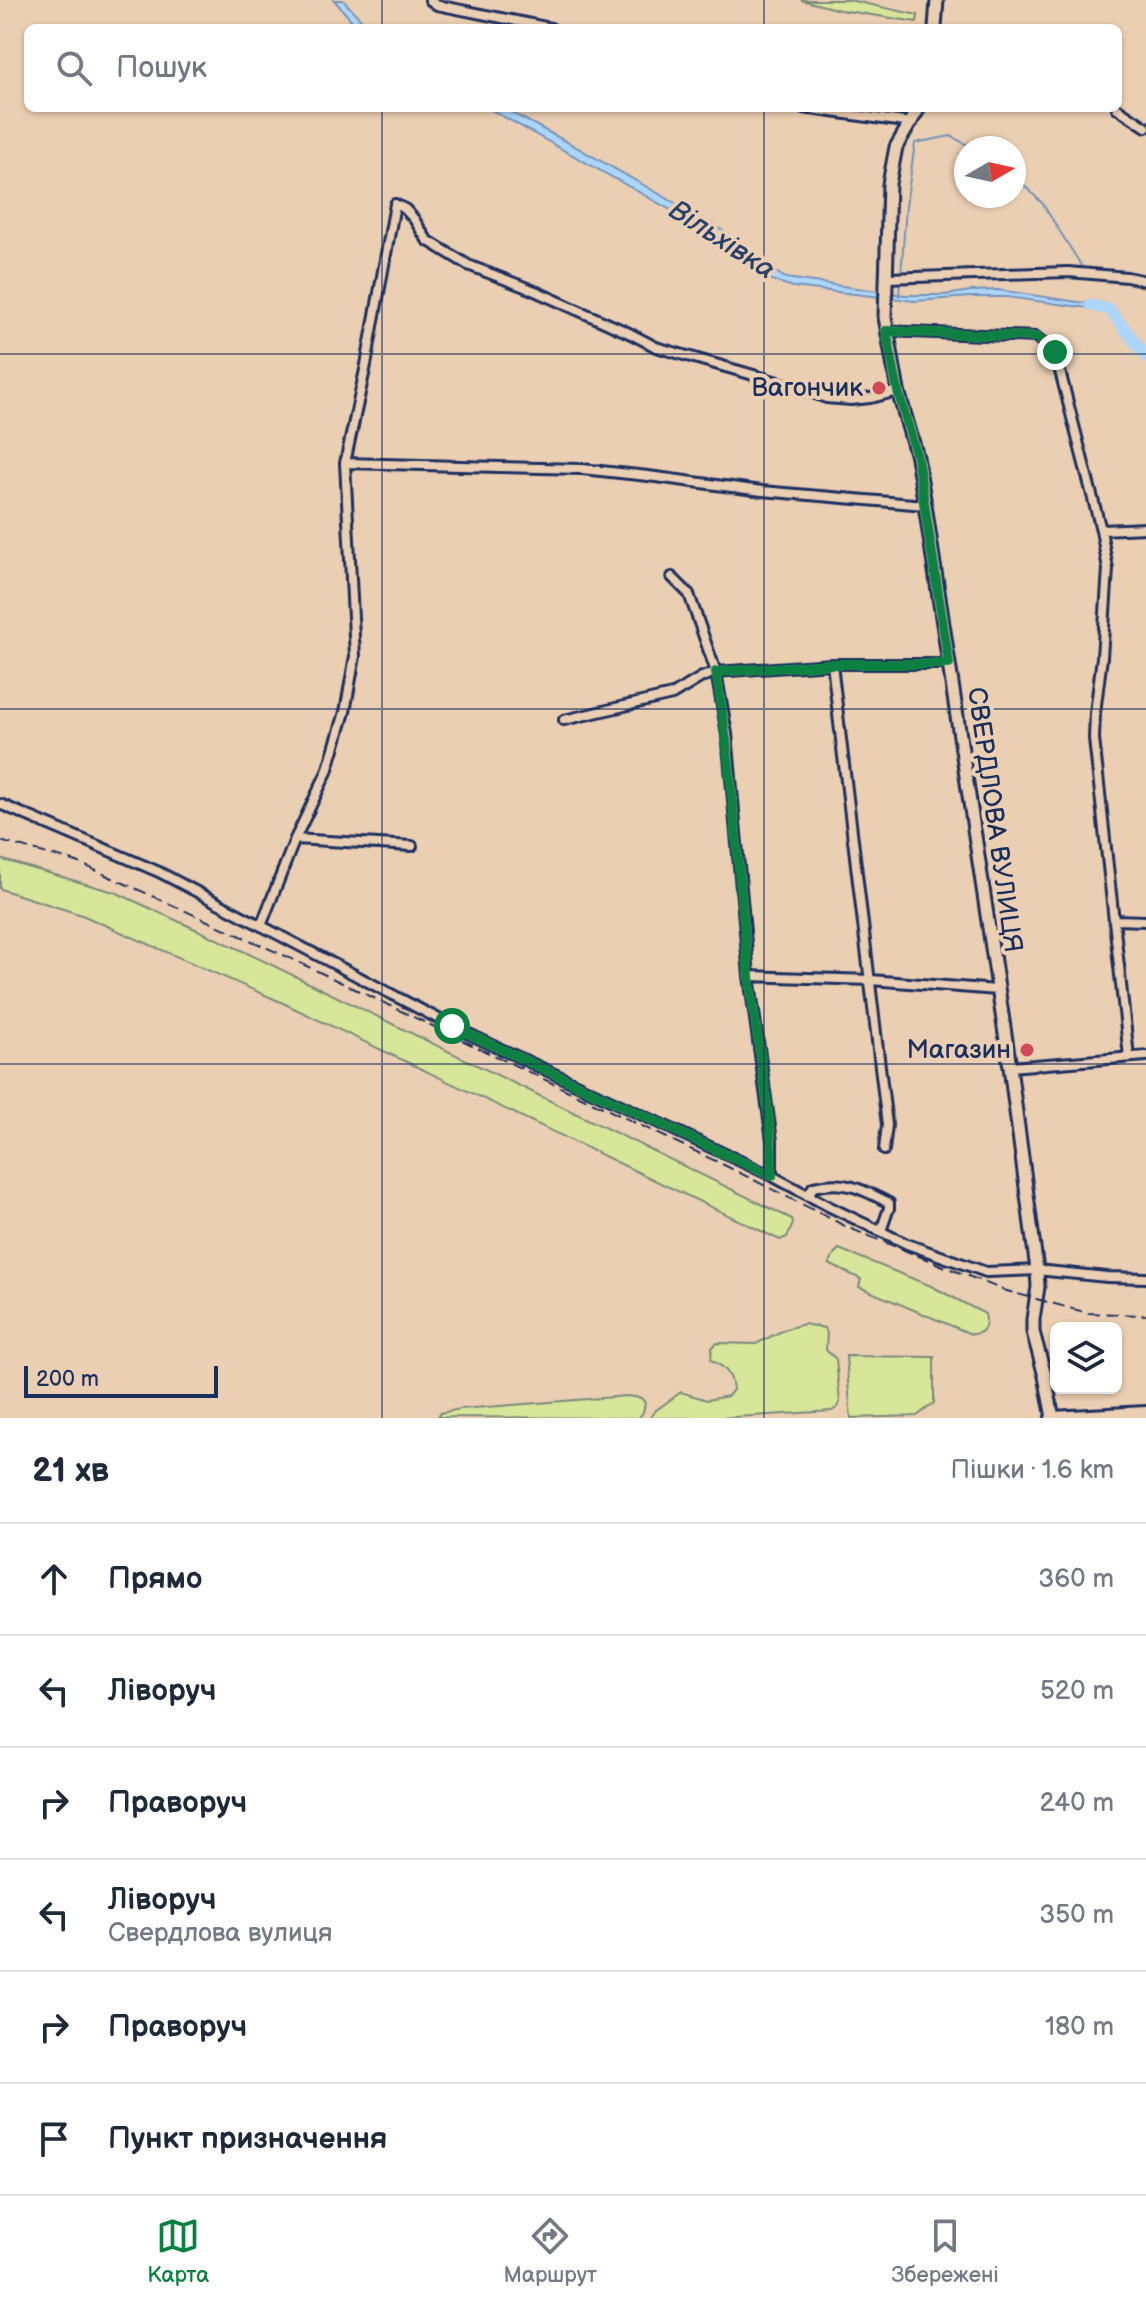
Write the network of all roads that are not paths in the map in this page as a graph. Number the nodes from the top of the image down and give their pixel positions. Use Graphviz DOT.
graph roads {
  1 [pos="430,0"];
  2 [pos="937,0"];
  3 [pos="531,24"];
  4 [pos="935,24"];
  5 [pos="1122,111"];
  6 [pos="832,112"];
  7 [pos="917,112"];
  8 [pos="912,123"];
  9 [pos="1146,127"];
  10 [pos="1146,281"];
  11 [pos="887,282"];
  12 [pos="886,331"];
  13 [pos="898,391"];
  14 [pos="345,463"];
  15 [pos="925,505"];
  16 [pos="1146,528"];
  17 [pos="1101,530"];
  18 [pos="672,577"];
  19 [pos="832,664"];
  20 [pos="949,664"];
  21 [pos="716,672"];
  22 [pos="564,720"];
  23 [pos="0,804"];
  24 [pos="295,839"];
  25 [pos="412,846"];
  26 [pos="1115,920"];
  27 [pos="1146,921"];
  28 [pos="261,926"];
  29 [pos="749,976"];
  30 [pos="871,980"];
  31 [pos="997,990"];
  32 [pos="1146,1056"];
  33 [pos="1129,1057"];
  34 [pos="1010,1067"];
  35 [pos="884,1150"];
  36 [pos="772,1176"];
  37 [pos="808,1196"];
  38 [pos="881,1231"];
  39 [pos="1037,1270"];
  40 [pos="1146,1278"];
  41 [pos="1146,1413"];
  42 [pos="1053,1418"];
  1 -- 3 [label="street"];
  2 -- 4 [label="street"];
  5 -- 9 [label="street"];
  6 -- 8 [label="street"];
  7 -- 8 [label="street, СВЕРДЛОВА ВУЛИЦЯ"];
  8 -- 11 [label="street, СВЕРДЛОВА ВУЛИЦЯ"];
  10 -- 11 [label="street"];
  11 -- 12 [label="street, СВЕРДЛОВА ВУЛИЦЯ"];
  12 -- 13 [label="street, СВЕРДЛОВА ВУЛИЦЯ"];
  12 -- 17 [label="street"];
  13 -- 14 [label="street"];
  13 -- 15 [label="street, СВЕРДЛОВА ВУЛИЦЯ"];
  14 -- 15 [label="street"];
  14 -- 24 [label="street"];
  15 -- 20 [label="street, СВЕРДЛОВА ВУЛИЦЯ"];
  16 -- 17 [label="street"];
  17 -- 26 [label="street"];
  18 -- 21 [label="street"];
  19 -- 20 [label="street"];
  19 -- 21 [label="street"];
  19 -- 30 [label="street"];
  20 -- 31 [label="street, СВЕРДЛОВА ВУЛИЦЯ"];
  21 -- 22 [label="street"];
  21 -- 29 [label="street"];
  23 -- 28 [label="street"];
  24 -- 25 [label="street"];
  24 -- 28 [label="street"];
  26 -- 27 [label="street"];
  26 -- 33 [label="street"];
  28 -- 36 [label="street"];
  29 -- 30 [label="street"];
  29 -- 36 [label="street"];
  30 -- 31 [label="street"];
  30 -- 35 [label="street"];
  31 -- 34 [label="street, СВЕРДЛОВА ВУЛИЦЯ"];
  32 -- 33 [label="street"];
  33 -- 34 [label="street"];
  34 -- 39 [label="street, СВЕРДЛОВА ВУЛИЦЯ"];
  36 -- 37 [label="street"];
  37 -- 38 [label="street"];
  37 -- 38 [label="street"];
  38 -- 39 [label="street"];
  39 -- 40 [label="street"];
  39 -- 42 [label="street, СВЕРДЛОВА ВУЛИЦЯ"];
  41 -- 42 [label="main road"];
}
